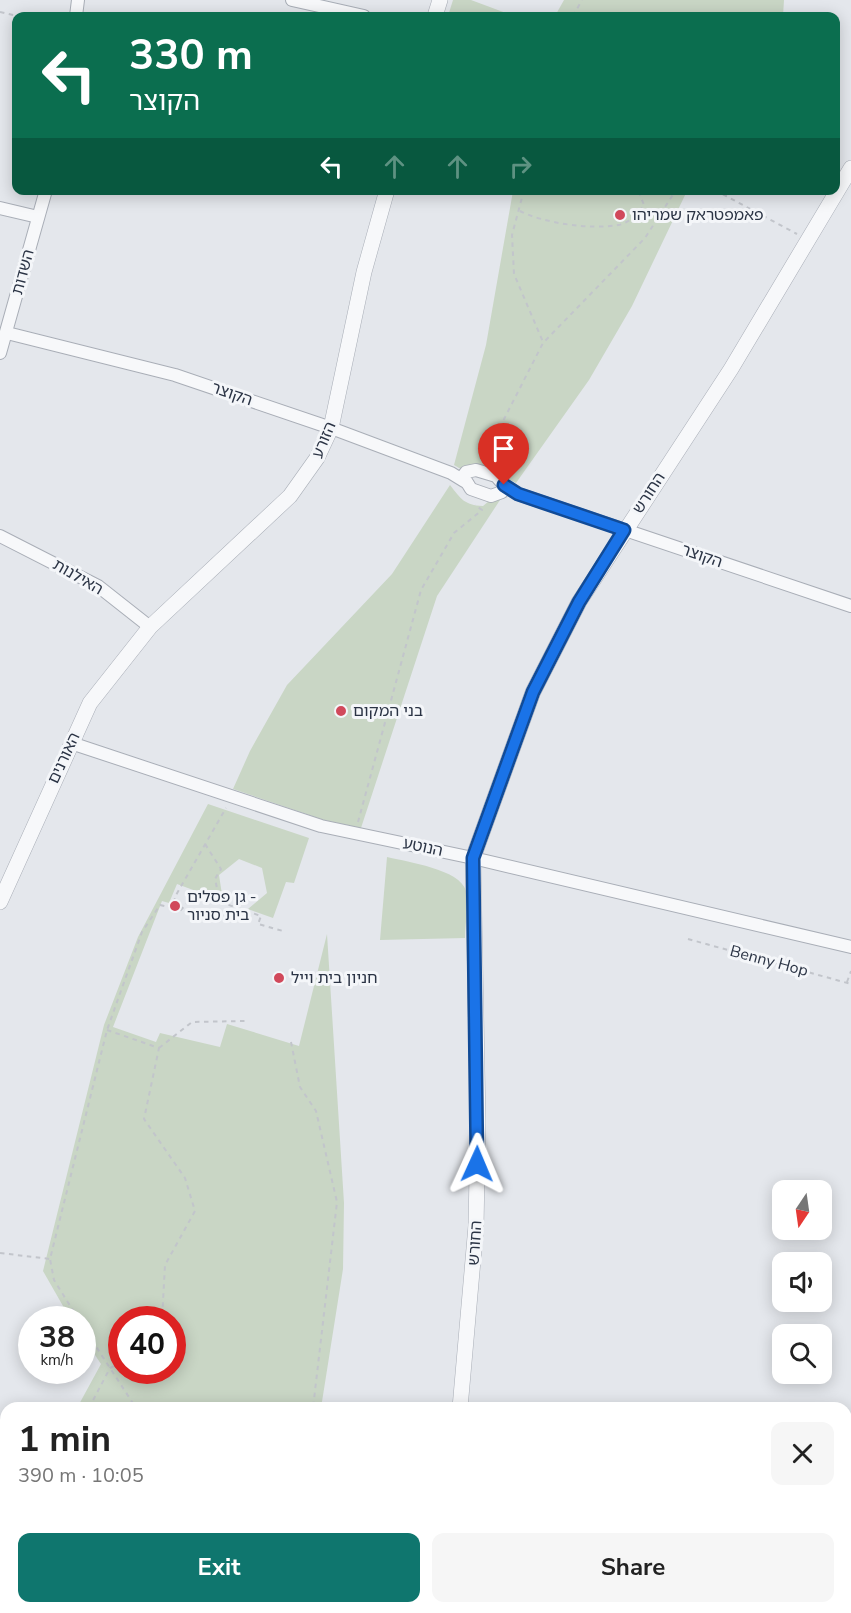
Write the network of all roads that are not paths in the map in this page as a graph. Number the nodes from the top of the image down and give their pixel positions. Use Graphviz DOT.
graph roads {
  1 [pos="292,0"];
  2 [pos="346,12"];
  3 [pos="851,168"];
  4 [pos="840,186"];
  5 [pos="45,195"];
  6 [pos="386,195"];
  7 [pos="835,195"];
  8 [pos="0,208"];
  9 [pos="38,218"];
  10 [pos="3,342"];
  11 [pos="331,428"];
  12 [pos="468,477"];
  13 [pos="503,489"];
  14 [pos="624,530"];
  15 [pos="0,536"];
  16 [pos="851,606"];
  17 [pos="150,627"];
  18 [pos="71,743"];
  19 [pos="473,858"];
  20 [pos="0,902"];
  21 [pos="851,947"];
  22 [pos="460,1402"];
  1 -- 2 [label="street"];
  3 -- 4 [label="street, החורש"];
  5 -- 9 [label="street, השדות"];
  6 -- 11 [label="street, הזורע"];
  7 -- 14 [label="street, החורש"];
  8 -- 9 [label="street"];
  9 -- 10 [label="street, השדות"];
  10 -- 11 [label="street, הקוצר"];
  11 -- 12 [label="street, הקוצר"];
  11 -- 17 [label="street, הזורע"];
  12 -- 13 [label="street"];
  12 -- 13 [label="street, הקוצר"];
  13 -- 14 [label="street, הקוצר"];
  14 -- 16 [label="street, הקוצר"];
  14 -- 19 [label="street, החורש"];
  15 -- 17 [label="street, האילנות"];
  17 -- 18 [label="street, האורנים"];
  18 -- 19 [label="street, הנוטע"];
  18 -- 20 [label="street, האורנים"];
  19 -- 21 [label="street, הנוטע"];
  19 -- 22 [label="street, החורש"];
}
